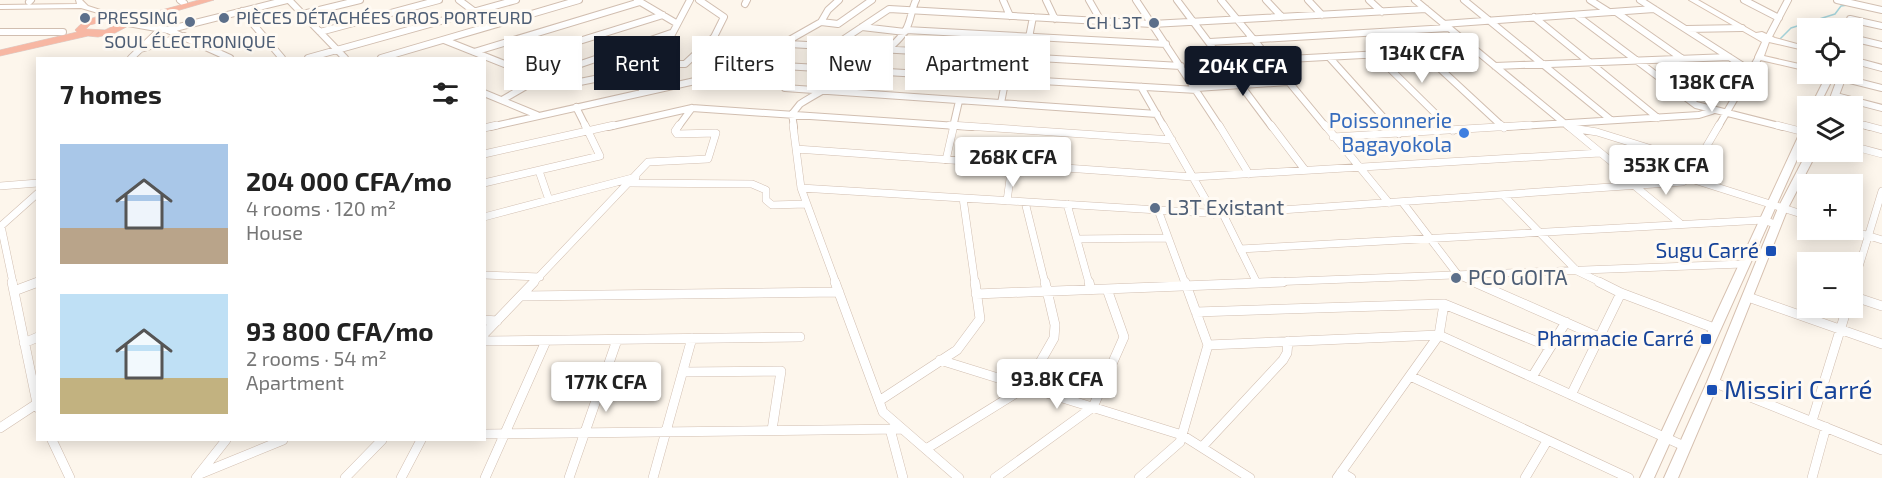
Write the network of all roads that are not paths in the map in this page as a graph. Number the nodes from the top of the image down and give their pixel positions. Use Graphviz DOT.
graph roads {
  1 [pos="196,0"];
  2 [pos="209,0"];
  3 [pos="288,0"];
  4 [pos="360,0"];
  5 [pos="438,0"];
  6 [pos="459,0"];
  7 [pos="516,0"];
  8 [pos="579,0"];
  9 [pos="690,0"];
  10 [pos="699,0"];
  11 [pos="840,0"];
  12 [pos="872,0"];
  13 [pos="916,0"];
  14 [pos="1003,0"];
  15 [pos="1046,0"];
  16 [pos="1089,0"];
  17 [pos="1136,0"];
  18 [pos="1178,0"];
  19 [pos="1221,0"];
  20 [pos="1266,0"];
  21 [pos="1308,0"];
  22 [pos="1369,0"];
  23 [pos="1415,0"];
  24 [pos="1464,0"];
  25 [pos="1590,0"];
  26 [pos="1640,0"];
  27 [pos="1693,0"];
  28 [pos="1699,0"];
  29 [pos="1744,0"];
  30 [pos="1788,0"];
  31 [pos="1837,0"];
  32 [pos="30,1"];
  33 [pos="182,1"];
  34 [pos="639,1"];
  35 [pos="828,1"];
  36 [pos="0,2"];
  37 [pos="81,4"];
  38 [pos="0,7"];
  39 [pos="1426,9"];
  40 [pos="1654,9"];
  41 [pos="909,10"];
  42 [pos="1882,10"];
  43 [pos="242,11"];
  44 [pos="475,12"];
  45 [pos="1382,12"];
  46 [pos="1613,12"];
  47 [pos="303,14"];
  48 [pos="663,15"];
  49 [pos="1322,15"];
  50 [pos="1576,15"];
  51 [pos="1010,16"];
  52 [pos="1033,17"];
  53 [pos="1282,17"];
  54 [pos="1534,17"];
  55 [pos="1779,18"];
  56 [pos="123,19"];
  57 [pos="1055,19"];
  58 [pos="1237,19"];
  59 [pos="1101,21"];
  60 [pos="1491,21"];
  61 [pos="821,22"];
  62 [pos="1195,22"];
  63 [pos="1863,22"];
  64 [pos="676,23"];
  65 [pos="1152,24"];
  66 [pos="1446,26"];
  67 [pos="1882,26"];
  68 [pos="86,27"];
  69 [pos="862,27"];
  70 [pos="162,28"];
  71 [pos="1742,28"];
  72 [pos="1685,29"];
  73 [pos="111,31"];
  74 [pos="906,31"];
  75 [pos="0,32"];
  76 [pos="63,32"];
  77 [pos="320,32"];
  78 [pos="671,33"];
  79 [pos="185,36"];
  80 [pos="670,36"];
  81 [pos="848,36"];
  82 [pos="1009,36"];
  83 [pos="1030,36"];
  84 [pos="795,37"];
  85 [pos="1050,38"];
  86 [pos="1768,38"];
  87 [pos="1253,39"];
  88 [pos="444,40"];
  89 [pos="582,40"];
  90 [pos="1863,41"];
  91 [pos="1210,42"];
  92 [pos="1166,45"];
  93 [pos="1882,45"];
  94 [pos="893,46"];
  95 [pos="1797,46"];
  96 [pos="1474,49"];
  97 [pos="137,50"];
  98 [pos="337,50"];
  99 [pos="0,51"];
  100 [pos="474,52"];
  101 [pos="1422,52"];
  102 [pos="396,54"];
  103 [pos="1375,54"];
  104 [pos="132,57"];
  105 [pos="228,57"];
  106 [pos="281,57"];
  107 [pos="312,57"];
  108 [pos="344,57"];
  109 [pos="385,57"];
  110 [pos="404,57"];
  111 [pos="1329,57"];
  112 [pos="1729,57"];
  113 [pos="1759,57"];
  114 [pos="1050,59"];
  115 [pos="1683,59"];
  116 [pos="1270,60"];
  117 [pos="1635,61"];
  118 [pos="1590,62"];
  119 [pos="1863,63"];
  120 [pos="504,64"];
  121 [pos="582,64"];
  122 [pos="680,64"];
  123 [pos="1544,64"];
  124 [pos="1181,66"];
  125 [pos="1495,66"];
  126 [pos="1797,66"];
  127 [pos="1882,68"];
  128 [pos="1751,71"];
  129 [pos="692,82"];
  130 [pos="1050,82"];
  131 [pos="1288,82"];
  132 [pos="1863,82"];
  133 [pos="1840,84"];
  134 [pos="1241,85"];
  135 [pos="1141,87"];
  136 [pos="1882,88"];
  137 [pos="795,89"];
  138 [pos="1196,89"];
  139 [pos="519,90"];
  140 [pos="643,90"];
  141 [pos="1003,90"];
  142 [pos="818,91"];
  143 [pos="641,93"];
  144 [pos="1731,93"];
  145 [pos="486,94"];
  146 [pos="1836,96"];
  147 [pos="502,100"];
  148 [pos="959,100"];
  149 [pos="1001,103"];
  150 [pos="1863,103"];
  151 [pos="576,107"];
  152 [pos="692,108"];
  153 [pos="1882,108"];
  154 [pos="1712,111"];
  155 [pos="1727,111"];
  156 [pos="792,114"];
  157 [pos="1157,114"];
  158 [pos="538,116"];
  159 [pos="1658,118"];
  160 [pos="1611,120"];
  161 [pos="953,125"];
  162 [pos="1566,125"];
  163 [pos="1863,125"];
  164 [pos="486,128"];
  165 [pos="1504,128"];
  166 [pos="1797,128"];
  167 [pos="1882,130"];
  168 [pos="587,131"];
  169 [pos="1453,131"];
  170 [pos="1399,134"];
  171 [pos="1334,137"];
  172 [pos="1172,140"];
  173 [pos="1797,148"];
  174 [pos="796,149"];
  175 [pos="1863,149"];
  176 [pos="1600,153"];
  177 [pos="486,154"];
  178 [pos="1882,154"];
  179 [pos="946,160"];
  180 [pos="1807,162"];
  181 [pos="1697,163"];
  182 [pos="1012,165"];
  183 [pos="1359,167"];
  184 [pos="1305,170"];
  185 [pos="540,171"];
  186 [pos="1249,174"];
  187 [pos="1193,177"];
  188 [pos="1688,178"];
  189 [pos="634,179"];
  190 [pos="36,183"];
  191 [pos="486,183"];
  192 [pos="0,186"];
  193 [pos="1638,187"];
  194 [pos="801,188"];
  195 [pos="1882,191"];
  196 [pos="36,195"];
  197 [pos="1504,196"];
  198 [pos="963,198"];
  199 [pos="549,200"];
  200 [pos="1007,201"];
  201 [pos="1025,202"];
  202 [pos="1389,203"];
  203 [pos="1403,203"];
  204 [pos="807,204"];
  205 [pos="1067,204"];
  206 [pos="1770,204"];
  207 [pos="1783,208"];
  208 [pos="1880,208"];
  209 [pos="1158,210"];
  210 [pos="1797,212"];
  211 [pos="1214,214"];
  212 [pos="1223,214"];
  213 [pos="486,216"];
  214 [pos="1764,220"];
  215 [pos="1681,224"];
  216 [pos="1777,225"];
  217 [pos="1540,233"];
  218 [pos="1863,234"];
  219 [pos="1867,235"];
  220 [pos="1168,238"];
  221 [pos="1077,239"];
  222 [pos="1430,239"];
  223 [pos="1882,240"];
  224 [pos="1240,249"];
  225 [pos="1862,252"];
  226 [pos="1743,264"];
  227 [pos="1576,271"];
  228 [pos="486,275"];
  229 [pos="1458,275"];
  230 [pos="540,277"];
  231 [pos="36,280"];
  232 [pos="1257,283"];
  233 [pos="1186,286"];
  234 [pos="1107,289"];
  235 [pos="1091,290"];
  236 [pos="14,291"];
  237 [pos="1047,291"];
  238 [pos="839,292"];
  239 [pos="1621,293"];
  240 [pos="976,294"];
  241 [pos="522,296"];
  242 [pos="1748,297"];
  243 [pos="1863,300"];
  244 [pos="1444,304"];
  245 [pos="1882,306"];
  246 [pos="1196,312"];
  247 [pos="1844,318"];
  248 [pos="486,320"];
  249 [pos="497,321"];
  250 [pos="1566,322"];
  251 [pos="1714,328"];
  252 [pos="1840,329"];
  253 [pos="486,332"];
  254 [pos="1439,335"];
  255 [pos="800,337"];
  256 [pos="1599,337"];
  257 [pos="36,338"];
  258 [pos="692,339"];
  259 [pos="617,340"];
  260 [pos="546,341"];
  261 [pos="1288,341"];
  262 [pos="486,342"];
  263 [pos="24,343"];
  264 [pos="1882,344"];
  265 [pos="1208,345"];
  266 [pos="1550,347"];
  267 [pos="940,360"];
  268 [pos="683,372"];
  269 [pos="1410,375"];
  270 [pos="1532,377"];
  271 [pos="1713,382"];
  272 [pos="1026,387"];
  273 [pos="1570,394"];
  274 [pos="36,400"];
  275 [pos="879,400"];
  276 [pos="36,406"];
  277 [pos="1093,407"];
  278 [pos="1812,422"];
  279 [pos="1826,427"];
  280 [pos="0,428"];
  281 [pos="890,429"];
  282 [pos="902,429"];
  283 [pos="772,430"];
  284 [pos="666,432"];
  285 [pos="585,433"];
  286 [pos="486,434"];
  287 [pos="505,434"];
  288 [pos="1182,435"];
  289 [pos="1666,438"];
  290 [pos="52,441"];
  291 [pos="225,441"];
  292 [pos="281,441"];
  293 [pos="381,441"];
  294 [pos="420,441"];
  295 [pos="1547,441"];
  296 [pos="1684,446"];
  297 [pos="1202,447"];
  298 [pos="926,450"];
  299 [pos="1882,450"];
  300 [pos="1339,475"];
  301 [pos="198,476"];
  302 [pos="70,478"];
  303 [pos="345,478"];
  304 [pos="401,478"];
  305 [pos="485,478"];
  306 [pos="569,478"];
  307 [pos="653,478"];
  308 [pos="903,478"];
  309 [pos="959,478"];
  310 [pos="995,478"];
  311 [pos="1139,478"];
  312 [pos="1250,478"];
  313 [pos="1351,478"];
  314 [pos="1525,478"];
  315 [pos="1629,478"];
  316 [pos="1647,478"];
  317 [pos="1671,478"];
  318 [pos="1812,478"];
  1 -- 33 [label="highway"];
  2 -- 56 [label="highway"];
  3 -- 43 [label="street"];
  3 -- 47 [label="street"];
  4 -- 47 [label="street"];
  5 -- 77 [label="street"];
  6 -- 44 [label="street"];
  7 -- 44 [label="street"];
  8 -- 88 [label="street"];
  9 -- 64 [label="street"];
  10 -- 122 [label="street"];
  11 -- 35 [label="street"];
  11 -- 61 [label="street"];
  12 -- 61 [label="street"];
  13 -- 41 [label="street"];
  14 -- 51 [label="street"];
  15 -- 57 [label="street"];
  16 -- 59 [label="street"];
  17 -- 65 [label="street"];
  18 -- 62 [label="street"];
  19 -- 58 [label="street"];
  20 -- 53 [label="street"];
  21 -- 49 [label="street"];
  22 -- 45 [label="street"];
  23 -- 39 [label="street"];
  24 -- 60 [label="street"];
  25 -- 46 [label="street"];
  26 -- 40 [label="street"];
  27 -- 71 [label="street"];
  28 -- 86 [label="street"];
  29 -- 55 [label="street"];
  30 -- 55 [label="street"];
  31 -- 42 [label="street"];
  32 -- 36 [label="street"];
  32 -- 37 [label="street"];
  33 -- 56 [label="highway"];
  34 -- 48 [label="street"];
  34 -- 100 [label="street"];
  37 -- 38 [label="street"];
  37 -- 56 [label="street"];
  37 -- 68 [label="street"];
  39 -- 45 [label="street"];
  39 -- 66 [label="street"];
  40 -- 46 [label="street"];
  40 -- 72 [label="street"];
  41 -- 51 [label="street"];
  41 -- 69 [label="street"];
  41 -- 74 [label="street"];
  43 -- 70 [label="street"];
  43 -- 106 [label="street"];
  44 -- 98 [label="street"];
  45 -- 49 [label="street"];
  46 -- 50 [label="street"];
  46 -- 115 [label="street"];
  47 -- 77 [label="street"];
  48 -- 64 [label="street"];
  48 -- 89 [label="street"];
  49 -- 53 [label="street"];
  50 -- 54 [label="street"];
  50 -- 117 [label="street"];
  51 -- 52 [label="street"];
  52 -- 57 [label="street"];
  52 -- 83 [label="street"];
  53 -- 58 [label="street"];
  54 -- 60 [label="street"];
  54 -- 118 [label="street"];
  55 -- 86 [label="street"];
  56 -- 68 [label="highway"];
  56 -- 70 [label="street"];
  56 -- 73 [label="highway"];
  57 -- 59 [label="street"];
  58 -- 62 [label="street"];
  58 -- 87 [label="street"];
  59 -- 65 [label="street"];
  60 -- 66 [label="street"];
  60 -- 123 [label="street"];
  61 -- 84 [label="street"];
  62 -- 65 [label="street"];
  62 -- 91 [label="street"];
  63 -- 67 [label="street"];
  64 -- 78 [label="street"];
  65 -- 92 [label="street"];
  66 -- 87 [label="street"];
  66 -- 96 [label="street"];
  68 -- 73 [label="highway"];
  68 -- 76 [label="highway"];
  68 -- 99 [label="highway"];
  69 -- 74 [label="street"];
  69 -- 81 [label="street"];
  70 -- 73 [label="street"];
  70 -- 79 [label="street"];
  70 -- 97 [label="street"];
  71 -- 72 [label="street"];
  71 -- 113 [label="street"];
  72 -- 112 [label="street"];
  74 -- 82 [label="street"];
  74 -- 94 [label="street"];
  75 -- 76 [label="street"];
  76 -- 99 [label="highway"];
  77 -- 98 [label="street"];
  78 -- 80 [label="street"];
  78 -- 121 [label="street"];
  79 -- 97 [label="street"];
  79 -- 105 [label="street"];
  85 -- 92 [label="street"];
  86 -- 95 [label="street"];
  87 -- 91 [label="street"];
  87 -- 116 [label="street"];
  88 -- 100 [label="street"];
  88 -- 102 [label="street"];
  90 -- 93 [label="street"];
  91 -- 134 [label="street"];
  92 -- 124 [label="street"];
  96 -- 101 [label="street"];
  96 -- 125 [label="street"];
  97 -- 104 [label="street"];
  98 -- 107 [label="street"];
  98 -- 108 [label="street"];
  100 -- 120 [label="street"];
  101 -- 103 [label="street"];
  101 -- 165 [label="street"];
  102 -- 109 [label="street"];
  102 -- 110 [label="street"];
  103 -- 111 [label="street"];
  103 -- 169 [label="street"];
  111 -- 116 [label="street"];
  111 -- 170 [label="street"];
  112 -- 115 [label="street"];
  112 -- 128 [label="street"];
  113 -- 126 [label="street"];
  113 -- 128 [label="street"];
  114 -- 124 [label="street"];
  115 -- 117 [label="street"];
  115 -- 144 [label="street"];
  116 -- 131 [label="street"];
  117 -- 118 [label="street"];
  117 -- 154 [label="street"];
  118 -- 123 [label="street"];
  118 -- 159 [label="street"];
  119 -- 127 [label="street"];
  123 -- 125 [label="street"];
  123 -- 160 [label="street"];
  124 -- 138 [label="street"];
  125 -- 162 [label="street"];
  128 -- 155 [label="street"];
  129 -- 143 [label="street"];
  130 -- 135 [label="street"];
  131 -- 134 [label="street"];
  131 -- 171 [label="street"];
  132 -- 136 [label="street"];
  133 -- 146 [label="street"];
  134 -- 138 [label="street"];
  134 -- 184 [label="street"];
  135 -- 138 [label="street"];
  135 -- 157 [label="street"];
  137 -- 142 [label="street"];
  138 -- 186 [label="street"];
  139 -- 147 [label="street"];
  140 -- 143 [label="street"];
  141 -- 149 [label="street"];
  142 -- 148 [label="street"];
  142 -- 156 [label="street"];
  143 -- 151 [label="street"];
  145 -- 147 [label="street"];
  147 -- 158 [label="street"];
  148 -- 149 [label="street"];
  148 -- 161 [label="street"];
  149 -- 157 [label="street"];
  150 -- 153 [label="street"];
  151 -- 158 [label="street"];
  151 -- 168 [label="street"];
  152 -- 156 [label="street"];
  152 -- 168 [label="street"];
  152 -- 189 [label="street"];
  154 -- 155 [label="street"];
  154 -- 159 [label="street"];
  155 -- 166 [label="street"];
  155 -- 181 [label="street"];
  156 -- 161 [label="street"];
  156 -- 174 [label="street"];
  157 -- 172 [label="street"];
  158 -- 164 [label="street"];
  159 -- 160 [label="street"];
  160 -- 162 [label="street"];
  161 -- 172 [label="street"];
  161 -- 179 [label="street"];
  162 -- 165 [label="street"];
  162 -- 176 [label="street"];
  162 -- 181 [label="street"];
  163 -- 167 [label="street"];
  165 -- 169 [label="street"];
  168 -- 177 [label="street"];
  168 -- 185 [label="street"];
  169 -- 170 [label="street"];
  170 -- 171 [label="street"];
  171 -- 183 [label="street"];
  172 -- 187 [label="street"];
  173 -- 206 [label="street"];
  174 -- 179 [label="street"];
  174 -- 194 [label="street"];
  175 -- 178 [label="street"];
  176 -- 183 [label="street"];
  176 -- 193 [label="street"];
  179 -- 182 [label="street"];
  180 -- 207 [label="street"];
  181 -- 188 [label="street"];
  182 -- 187 [label="street"];
  182 -- 200 [label="street"];
  183 -- 184 [label="street"];
  183 -- 202 [label="street"];
  184 -- 186 [label="street"];
  185 -- 191 [label="street"];
  185 -- 199 [label="street"];
  186 -- 187 [label="street"];
  187 -- 211 [label="street"];
  188 -- 193 [label="street"];
  188 -- 206 [label="street"];
  189 -- 199 [label="street"];
  189 -- 204 [label="street"];
  189 -- 230 [label="street"];
  190 -- 192 [label="street"];
  193 -- 197 [label="street"];
  193 -- 215 [label="street"];
  194 -- 198 [label="street"];
  194 -- 204 [label="street"];
  195 -- 208 [label="street"];
  196 -- 236 [label="street"];
  197 -- 203 [label="street"];
  197 -- 217 [label="street"];
  198 -- 200 [label="street"];
  198 -- 240 [label="street"];
  199 -- 213 [label="street"];
  200 -- 201 [label="street"];
  201 -- 205 [label="street"];
  201 -- 237 [label="street"];
  202 -- 203 [label="street"];
  202 -- 212 [label="street"];
  203 -- 222 [label="street"];
  204 -- 238 [label="street"];
  205 -- 209 [label="street"];
  205 -- 221 [label="street"];
  206 -- 207 [label="street"];
  206 -- 214 [label="street"];
  207 -- 210 [label="street"];
  207 -- 216 [label="street"];
  208 -- 219 [label="street"];
  209 -- 211 [label="street"];
  209 -- 220 [label="street"];
  211 -- 212 [label="street"];
  212 -- 224 [label="street"];
  214 -- 215 [label="street"];
  214 -- 216 [label="street"];
  214 -- 226 [label="street"];
  215 -- 217 [label="street"];
  216 -- 242 [label="street"];
  217 -- 222 [label="street"];
  217 -- 227 [label="street"];
  218 -- 219 [label="street"];
  219 -- 223 [label="street"];
  219 -- 225 [label="street"];
  220 -- 221 [label="street"];
  220 -- 233 [label="street"];
  221 -- 235 [label="street"];
  222 -- 224 [label="street"];
  222 -- 229 [label="street"];
  224 -- 232 [label="street"];
  226 -- 227 [label="street"];
  226 -- 251 [label="street"];
  227 -- 229 [label="street"];
  227 -- 239 [label="street"];
  228 -- 230 [label="street"];
  229 -- 232 [label="street"];
  229 -- 250 [label="street"];
  230 -- 241 [label="street"];
  231 -- 236 [label="street"];
  232 -- 233 [label="street"];
  233 -- 234 [label="street"];
  233 -- 246 [label="street"];
  234 -- 235 [label="street"];
  234 -- 277 [label="street"];
  235 -- 237 [label="street"];
  236 -- 263 [label="street"];
  237 -- 240 [label="street"];
  237 -- 272 [label="street"];
  238 -- 241 [label="street"];
  238 -- 275 [label="street"];
  239 -- 251 [label="street"];
  239 -- 256 [label="street"];
  240 -- 267 [label="street"];
  241 -- 249 [label="street"];
  242 -- 252 [label="street"];
  242 -- 271 [label="street"];
  243 -- 245 [label="street"];
  244 -- 246 [label="street"];
  244 -- 254 [label="street"];
  244 -- 266 [label="street"];
  246 -- 265 [label="street"];
  247 -- 252 [label="street"];
  248 -- 249 [label="street"];
  249 -- 253 [label="street"];
  250 -- 256 [label="street"];
  250 -- 266 [label="street"];
  251 -- 289 [label="street"];
  252 -- 264 [label="street"];
  252 -- 278 [label="street"];
  254 -- 261 [label="street"];
  254 -- 269 [label="street"];
  254 -- 270 [label="street"];
  255 -- 258 [label="street"];
  256 -- 273 [label="street"];
  257 -- 263 [label="street"];
  258 -- 259 [label="street"];
  258 -- 268 [label="street"];
  259 -- 260 [label="street"];
  259 -- 285 [label="street"];
  260 -- 262 [label="street"];
  260 -- 287 [label="street"];
  261 -- 265 [label="street"];
  261 -- 297 [label="street"];
  263 -- 274 [label="street"];
  265 -- 288 [label="street"];
  266 -- 270 [label="street"];
  267 -- 272 [label="street"];
  267 -- 275 [label="street"];
  268 -- 283 [label="street"];
  268 -- 284 [label="street"];
  269 -- 295 [label="street"];
  269 -- 300 [label="street"];
  270 -- 273 [label="street"];
  271 -- 278 [label="street"];
  271 -- 296 [label="street"];
  272 -- 277 [label="street"];
  272 -- 298 [label="street"];
  273 -- 289 [label="street"];
  275 -- 282 [label="street"];
  276 -- 280 [label="street"];
  277 -- 288 [label="street"];
  277 -- 310 [label="street"];
  278 -- 279 [label="street"];
  279 -- 299 [label="street"];
  279 -- 318 [label="street"];
  281 -- 282 [label="street"];
  281 -- 283 [label="street"];
  281 -- 308 [label="street"];
  282 -- 298 [label="street"];
  283 -- 284 [label="street"];
  284 -- 285 [label="street"];
  284 -- 307 [label="street"];
  285 -- 287 [label="street"];
  285 -- 306 [label="street"];
  286 -- 287 [label="street"];
  287 -- 305 [label="street"];
  288 -- 297 [label="street"];
  288 -- 311 [label="street"];
  289 -- 296 [label="street"];
  289 -- 316 [label="street"];
  290 -- 302 [label="street"];
  291 -- 301 [label="street"];
  292 -- 301 [label="street"];
  293 -- 303 [label="street"];
  294 -- 304 [label="street"];
  295 -- 314 [label="street"];
  295 -- 315 [label="street"];
  296 -- 317 [label="street"];
  297 -- 312 [label="street"];
  298 -- 309 [label="street"];
  300 -- 313 [label="street"];
}
